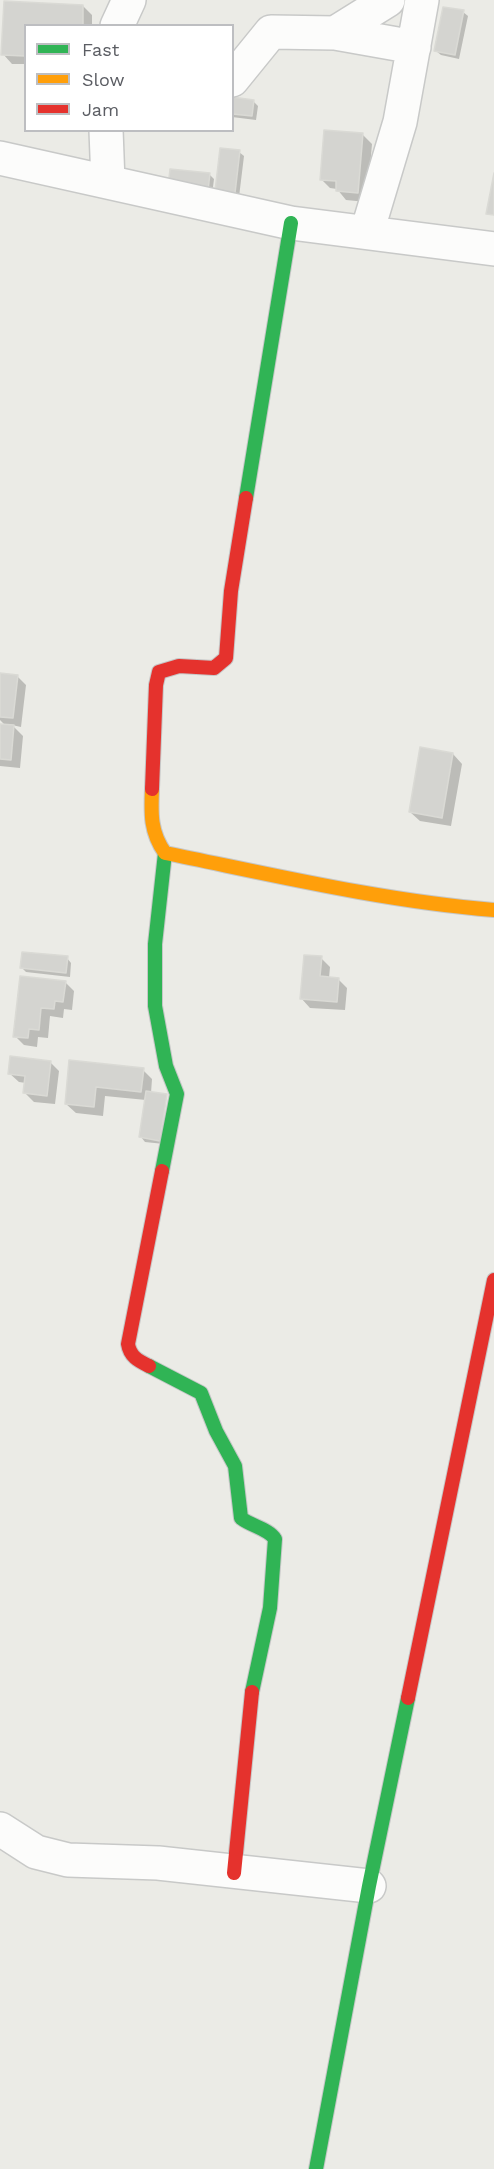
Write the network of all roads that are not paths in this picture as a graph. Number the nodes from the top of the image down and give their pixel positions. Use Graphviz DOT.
graph roads {
  1 [pos="129,0"];
  2 [pos="388,0"];
  3 [pos="422,0"];
  4 [pos="118,24"];
  5 [pos="335,33"];
  6 [pos="414,47"];
  7 [pos="234,78"];
  8 [pos="106,132"];
  9 [pos="0,158"];
  10 [pos="108,182"];
  11 [pos="291,223"];
  12 [pos="368,232"];
  13 [pos="494,249"];
  14 [pos="165,853"];
  15 [pos="494,910"];
  16 [pos="494,1280"];
  17 [pos="0,1829"];
  18 [pos="234,1873"];
  19 [pos="369,1886"];
  20 [pos="315,2169"];
  1 -- 4 [label="street"];
  2 -- 5 [label="street"];
  3 -- 6 [label="street"];
  5 -- 6 [label="street"];
  5 -- 7 [label="street"];
  6 -- 12 [label="street"];
  8 -- 10 [label="street"];
  9 -- 10 [label="street"];
  10 -- 11 [label="street"];
  11 -- 12 [label="street"];
  11 -- 14 [label="street"];
  12 -- 13 [label="street"];
  14 -- 15 [label="street"];
  14 -- 18 [label="street"];
  16 -- 19 [label="street"];
  17 -- 18 [label="street"];
  18 -- 19 [label="street"];
  19 -- 20 [label="street"];
}
